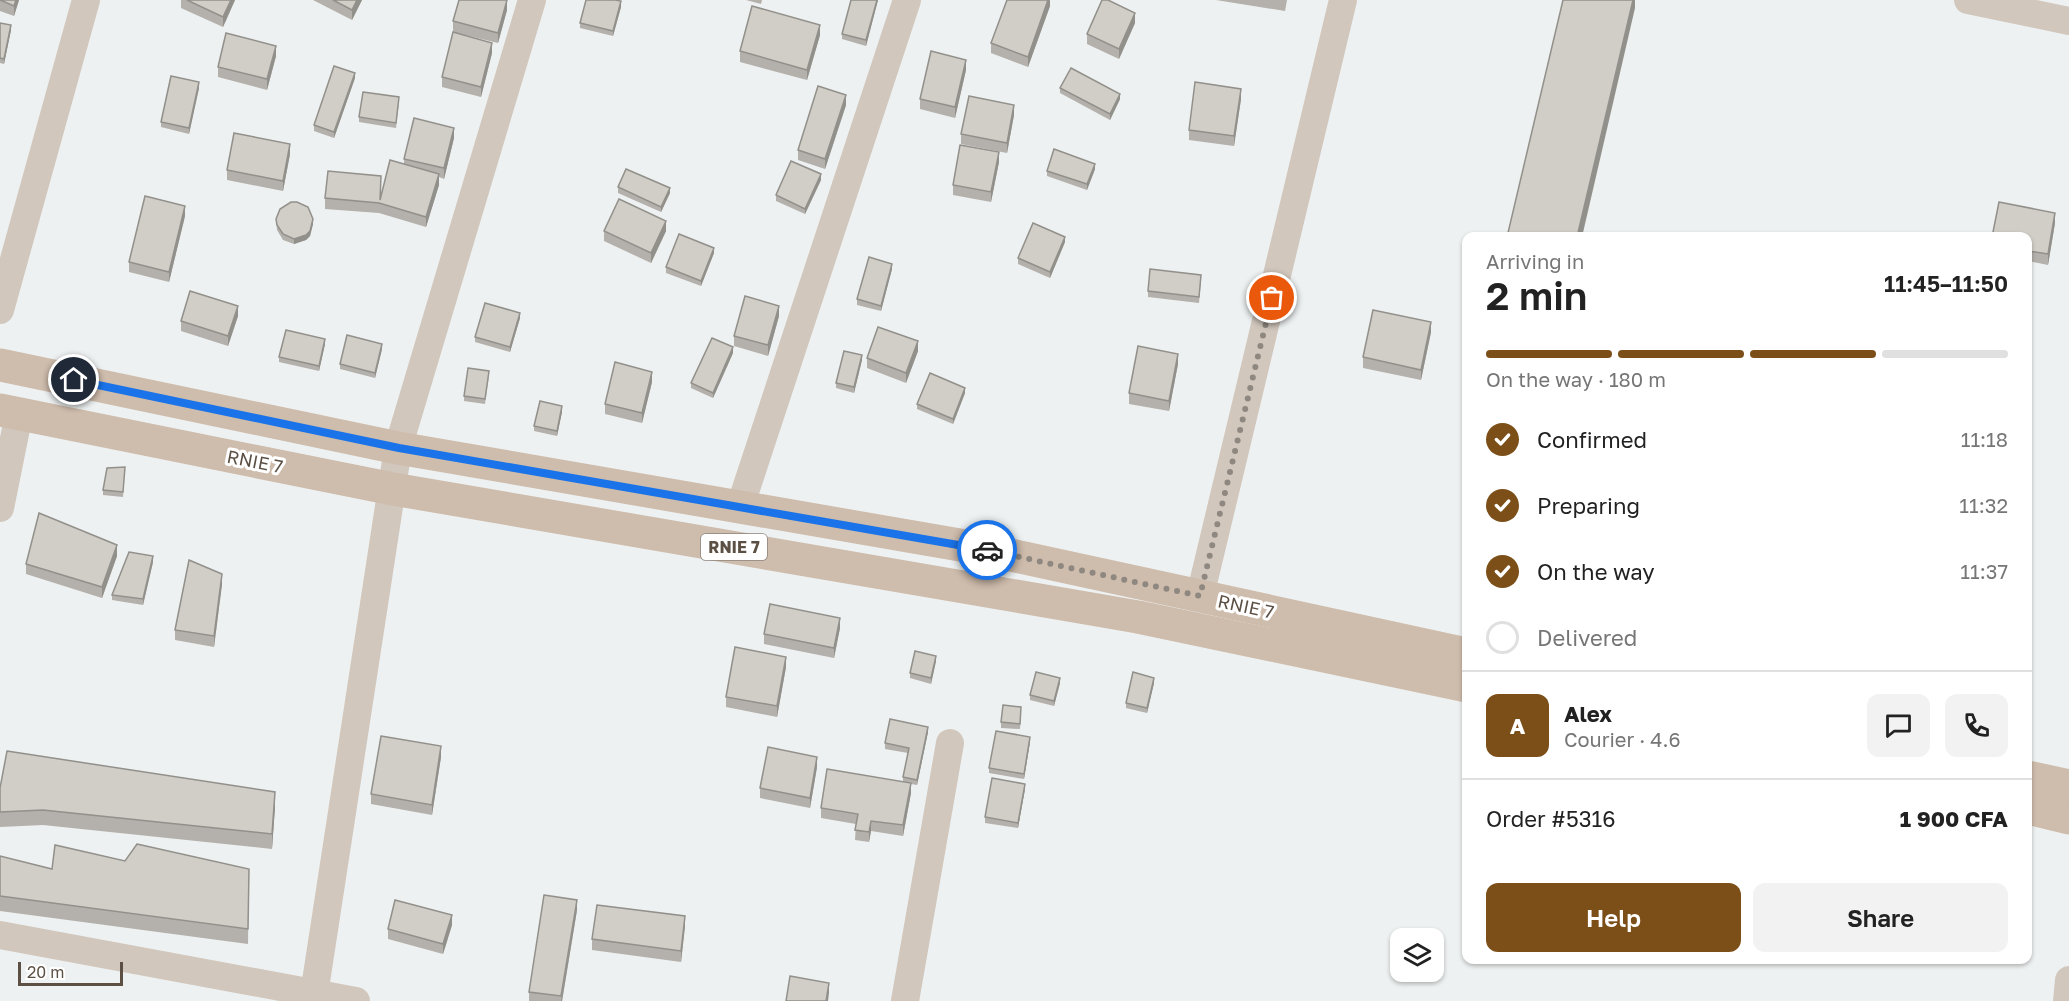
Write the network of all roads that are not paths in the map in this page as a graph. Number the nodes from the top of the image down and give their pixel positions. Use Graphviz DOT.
graph roads {
  1 [pos="86,0"];
  2 [pos="532,0"];
  3 [pos="907,0"];
  4 [pos="1343,0"];
  5 [pos="1968,0"];
  6 [pos="2069,21"];
  7 [pos="0,310"];
  8 [pos="0,365"];
  9 [pos="9,412"];
  10 [pos="399,448"];
  11 [pos="393,489"];
  12 [pos="740,507"];
  13 [pos="0,508"];
  14 [pos="1200,596"];
  15 [pos="1462,653"];
  16 [pos="1462,685"];
  17 [pos="950,743"];
  18 [pos="2032,778"];
  19 [pos="2069,786"];
  20 [pos="2032,809"];
  21 [pos="2069,818"];
  22 [pos="0,935"];
  23 [pos="2069,981"];
  24 [pos="314,997"];
  25 [pos="356,1001"];
  26 [pos="905,1001"];
  27 [pos="2067,1001"];
  1 -- 7 [label="street"];
  2 -- 10 [label="street"];
  3 -- 12 [label="street"];
  4 -- 14 [label="street"];
  5 -- 6 [label="street"];
  8 -- 10 [label="main road, RNIE 7 / RNIE 7"];
  9 -- 11 [label="main road, RNIE 7 / RNIE 7"];
  9 -- 13 [label="street"];
  10 -- 11 [label="street"];
  10 -- 12 [label="main road, RNIE 7 / RNIE 7"];
  11 -- 16 [label="main road, RNIE 7 / RNIE 7"];
  11 -- 24 [label="street"];
  12 -- 14 [label="main road, RNIE 7 / RNIE 7"];
  14 -- 15 [label="main road, RNIE 7 / RNIE 7"];
  17 -- 26 [label="street"];
  18 -- 19 [label="main road"];
  20 -- 21 [label="main road"];
  22 -- 24 [label="street"];
  23 -- 27 [label="street"];
  24 -- 25 [label="street"];
}
